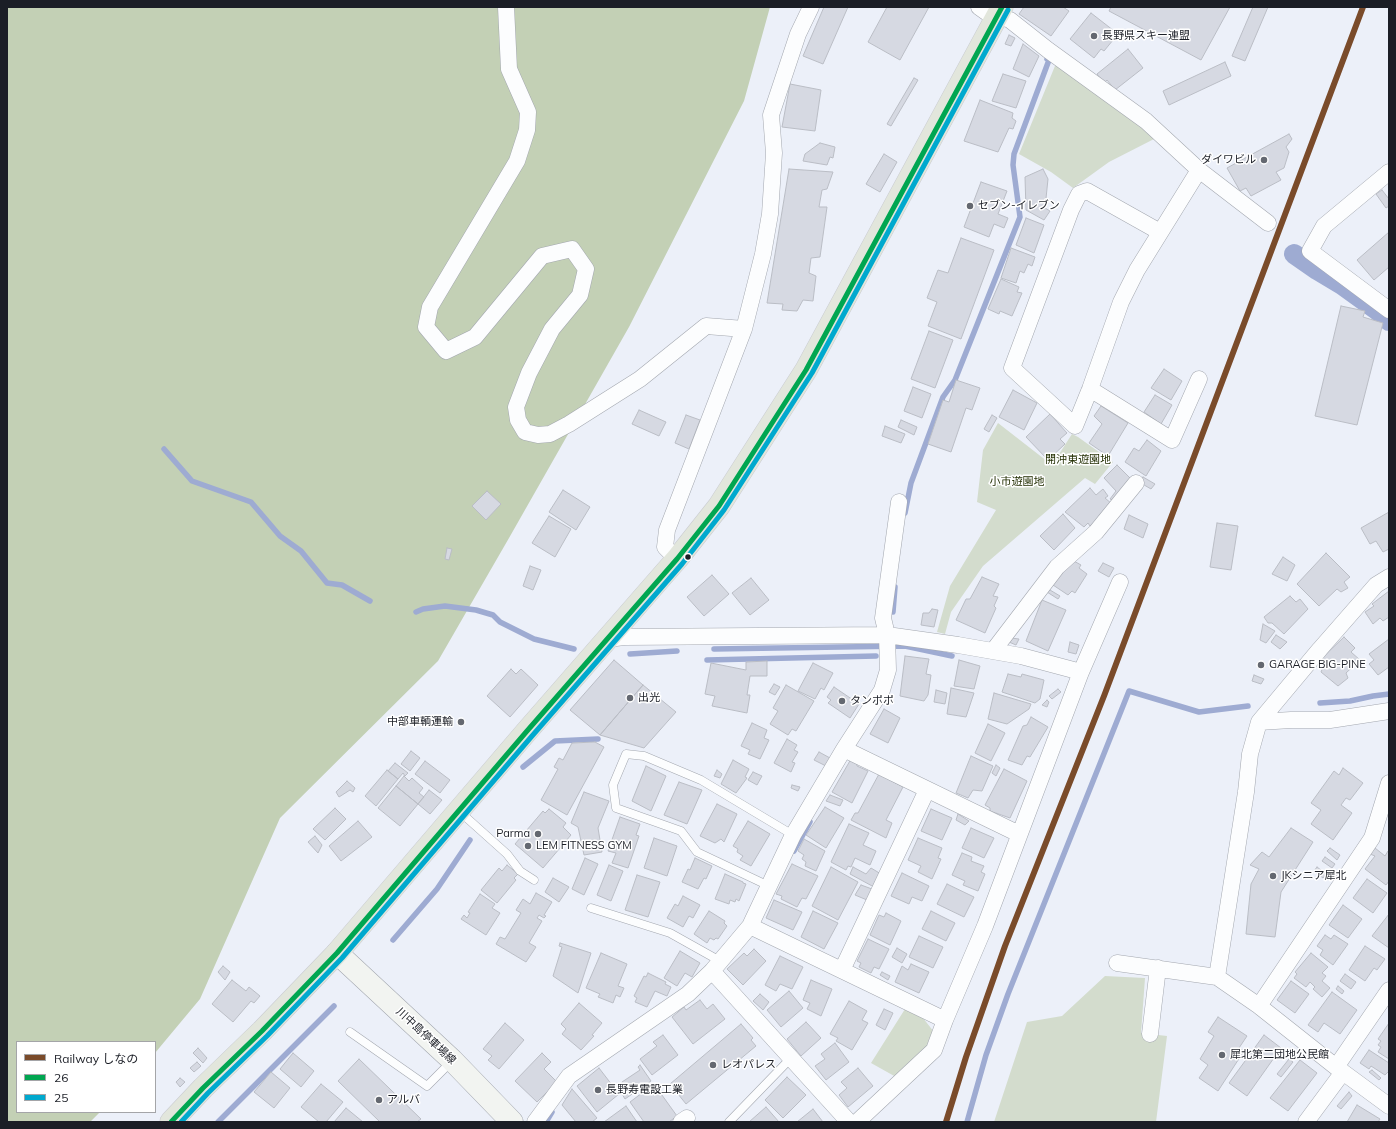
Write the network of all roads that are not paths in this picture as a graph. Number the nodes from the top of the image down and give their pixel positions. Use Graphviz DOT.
graph roads {
  1 [pos="506,7"];
  2 [pos="810,7"];
  3 [pos="993,10"];
  4 [pos="1199,170"];
  5 [pos="1389,172"];
  6 [pos="1268,223"];
  7 [pos="1160,232"];
  8 [pos="1389,310"];
  9 [pos="744,329"];
  10 [pos="1198,379"];
  11 [pos="1090,389"];
  12 [pos="1136,483"];
  13 [pos="899,502"];
  14 [pos="677,559"];
  15 [pos="1389,577"];
  16 [pos="1120,582"];
  17 [pos="608,639"];
  18 [pos="887,643"];
  19 [pos="993,651"];
  20 [pos="1081,672"];
  21 [pos="1389,711"];
  22 [pos="1259,722"];
  23 [pos="844,749"];
  24 [pos="1389,783"];
  25 [pos="927,790"];
  26 [pos="459,811"];
  27 [pos="1019,834"];
  28 [pos="793,835"];
  29 [pos="534,880"];
  30 [pos="768,886"];
  31 [pos="591,908"];
  32 [pos="750,926"];
  33 [pos="337,953"];
  34 [pos="1117,963"];
  35 [pos="716,966"];
  36 [pos="1158,968"];
  37 [pos="842,970"];
  38 [pos="1216,976"];
  39 [pos="1389,990"];
  40 [pos="1259,1006"];
  41 [pos="945,1020"];
  42 [pos="350,1032"];
  43 [pos="1150,1034"];
  44 [pos="791,1058"];
  45 [pos="452,1060"];
  46 [pos="1340,1069"];
  47 [pos="1389,1106"];
  48 [pos="171,1122"];
  49 [pos="512,1122"];
  50 [pos="535,1122"];
  51 [pos="729,1122"];
  52 [pos="849,1122"];
  53 [pos="857,1122"];
  54 [pos="1306,1122"];
  1 -- 9 [label="street"];
  2 -- 9 [label="street"];
  3 -- 4 [label="street"];
  3 -- 14 [label="highway"];
  4 -- 6 [label="street"];
  4 -- 7 [label="street"];
  5 -- 8 [label="street"];
  7 -- 11 [label="street"];
  7 -- 11 [label="street"];
  9 -- 14 [label="street"];
  10 -- 11 [label="street"];
  12 -- 19 [label="street"];
  13 -- 18 [label="street"];
  14 -- 17 [label="highway"];
  15 -- 22 [label="street"];
  16 -- 20 [label="street"];
  17 -- 18 [label="street"];
  17 -- 26 [label="highway"];
  18 -- 19 [label="street"];
  18 -- 23 [label="street"];
  19 -- 20 [label="street"];
  20 -- 27 [label="street"];
  21 -- 22 [label="street"];
  22 -- 38 [label="street"];
  23 -- 25 [label="street"];
  23 -- 28 [label="street"];
  24 -- 40 [label="street"];
  25 -- 27 [label="street"];
  25 -- 37 [label="street"];
  26 -- 29 [label="lane"];
  26 -- 33 [label="highway"];
  27 -- 41 [label="street"];
  28 -- 30 [label="street"];
  28 -- 30 [label="lane"];
  30 -- 32 [label="street"];
  31 -- 35 [label="lane"];
  32 -- 35 [label="street"];
  32 -- 37 [label="street"];
  33 -- 45 [label="main road, 川中島停車場線"];
  33 -- 48 [label="highway"];
  34 -- 36 [label="street"];
  35 -- 44 [label="street"];
  35 -- 50 [label="street"];
  36 -- 38 [label="street"];
  36 -- 43 [label="street"];
  37 -- 41 [label="street"];
  38 -- 40 [label="street"];
  39 -- 46 [label="street"];
  40 -- 46 [label="street"];
  41 -- 53 [label="street"];
  42 -- 45 [label="lane"];
  44 -- 51 [label="lane"];
  44 -- 52 [label="street"];
  45 -- 49 [label="main road, 川中島停車場線"];
  46 -- 47 [label="street"];
  46 -- 54 [label="street"];
}
